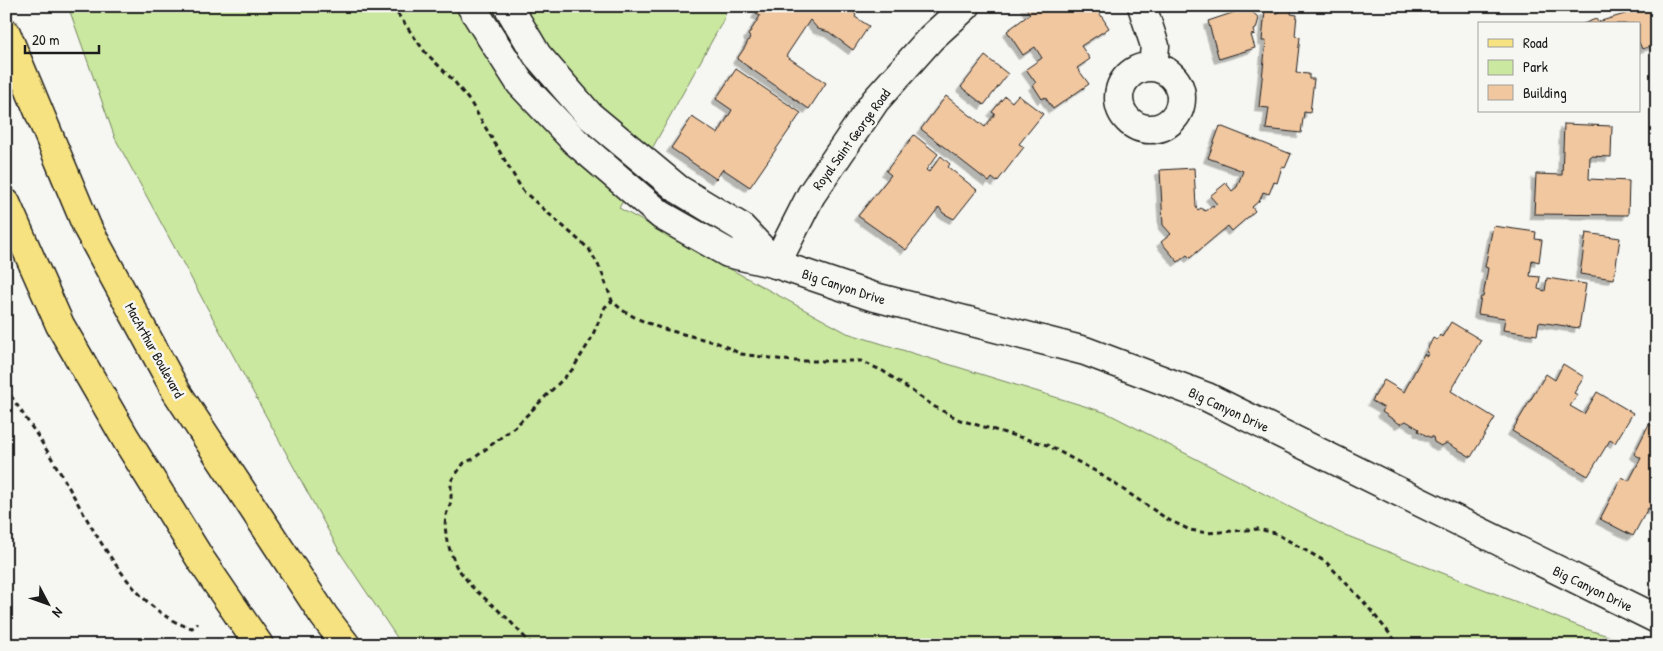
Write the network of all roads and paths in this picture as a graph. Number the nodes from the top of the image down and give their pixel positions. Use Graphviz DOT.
graph roads {
  1 [pos="392,6"];
  2 [pos="471,6"];
  3 [pos="508,6"];
  4 [pos="966,6"];
  5 [pos="1142,6"];
  6 [pos="6,33"];
  7 [pos="1153,66"];
  8 [pos="6,203"];
  9 [pos="776,264"];
  10 [pos="612,301"];
  11 [pos="6,388"];
  12 [pos="1657,619"];
  13 [pos="198,623"];
  14 [pos="259,645"];
  15 [pos="346,645"];
  16 [pos="532,645"];
  17 [pos="1399,645"];
  1 -- 10 [label="path"];
  2 -- 9 [label="street, Big Canyon Drive"];
  3 -- 9 [label="street, Big Canyon Drive"];
  4 -- 9 [label="street, Royal Saint George Road"];
  5 -- 7 [label="street"];
  6 -- 15 [label="main road, MacArthur Boulevard"];
  8 -- 14 [label="main road"];
  9 -- 12 [label="street, Big Canyon Drive"];
  10 -- 16 [label="path"];
  10 -- 17 [label="path"];
  11 -- 13 [label="path"];
}
